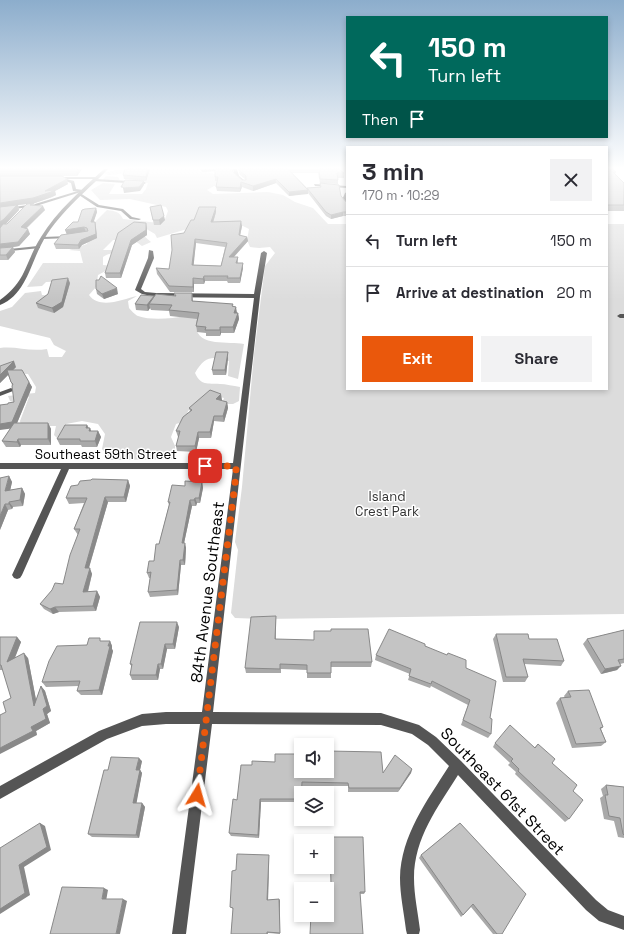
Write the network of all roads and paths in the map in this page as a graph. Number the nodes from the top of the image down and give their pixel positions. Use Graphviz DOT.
graph roads {
  1 [pos="63,213"];
  2 [pos="125,213"];
  3 [pos="139,219"];
  4 [pos="74,237"];
  5 [pos="43,238"];
  6 [pos="38,247"];
  7 [pos="0,251"];
  8 [pos="150,251"];
  9 [pos="264,253"];
  10 [pos="257,296"];
  11 [pos="3,299"];
  12 [pos="0,303"];
  13 [pos="11,390"];
  14 [pos="0,394"];
  15 [pos="0,466"];
  16 [pos="66,466"];
  17 [pos="236,466"];
  18 [pos="17,576"];
  19 [pos="207,718"];
  20 [pos="457,765"];
  21 [pos="0,793"];
  22 [pos="624,923"];
  23 [pos="413,930"];
  24 [pos="179,934"];
  1 -- 5 [label="street"];
  2 -- 3 [label="lane"];
  4 -- 5 [label="lane"];
  5 -- 6 [label="street"];
  6 -- 7 [label="lane"];
  6 -- 11 [label="street"];
  8 -- 10 [label="street"];
  9 -- 10 [label="street, 84th Avenue Southeast"];
  10 -- 17 [label="street, 84th Avenue Southeast"];
  11 -- 12 [label="street"];
  13 -- 14 [label="lane"];
  15 -- 16 [label="street, Southeast 59th Street"];
  16 -- 17 [label="street, Southeast 59th Street"];
  16 -- 18 [label="street"];
  17 -- 19 [label="street, 84th Avenue Southeast"];
  19 -- 20 [label="street, Southeast 61st Street"];
  19 -- 21 [label="street, Southeast 61st Street"];
  19 -- 24 [label="street, 84th Avenue Southeast"];
  20 -- 22 [label="street, Southeast 61st Street"];
  20 -- 23 [label="street"];
}
